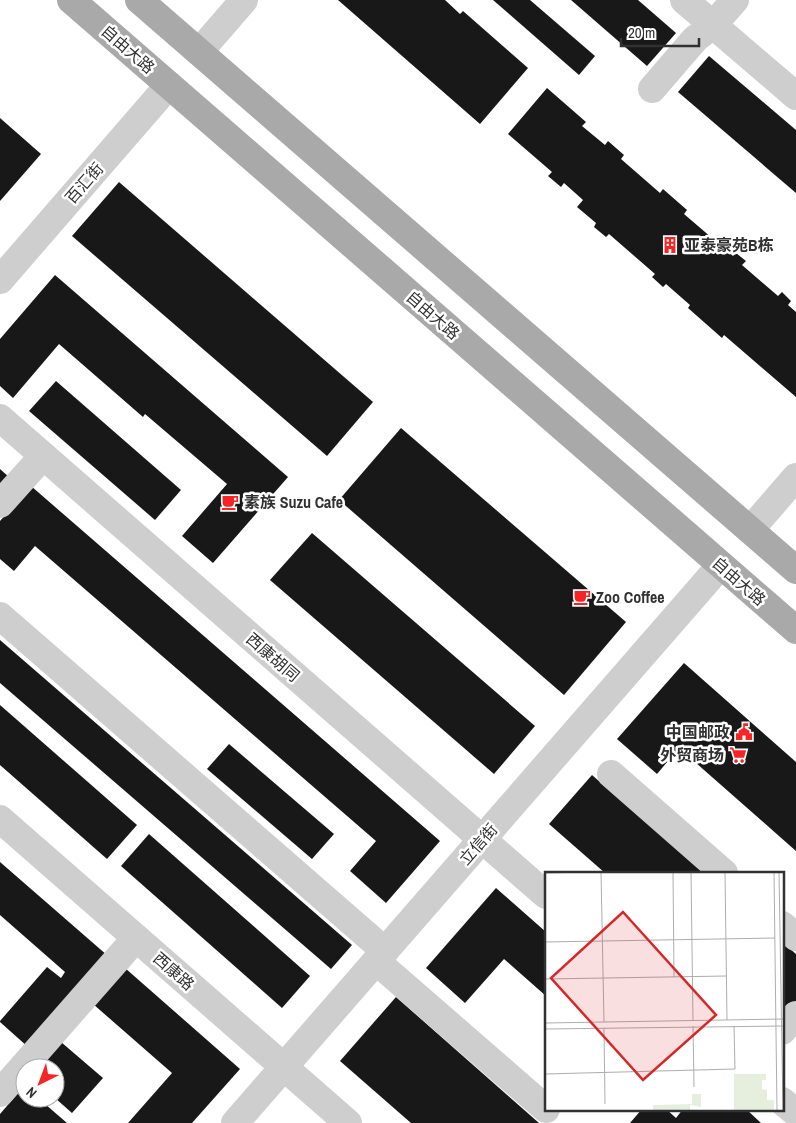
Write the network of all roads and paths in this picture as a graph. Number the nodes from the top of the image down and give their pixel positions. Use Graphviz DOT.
graph roads {
  1 [pos="71,0"];
  2 [pos="139,0"];
  3 [pos="244,0"];
  4 [pos="684,0"];
  5 [pos="735,0"];
  6 [pos="713,25"];
  7 [pos="199,52"];
  8 [pos="169,85"];
  9 [pos="652,89"];
  10 [pos="796,96"];
  11 [pos="0,280"];
  12 [pos="0,418"];
  13 [pos="43,456"];
  14 [pos="796,477"];
  15 [pos="0,504"];
  16 [pos="750,530"];
  17 [pos="721,565"];
  18 [pos="796,570"];
  19 [pos="0,616"];
  20 [pos="796,630"];
  21 [pos="611,774"];
  22 [pos="0,820"];
  23 [pos="482,839"];
  24 [pos="723,872"];
  25 [pos="545,894"];
  26 [pos="784,927"];
  27 [pos="796,937"];
  28 [pos="136,938"];
  29 [pos="380,956"];
  30 [pos="796,1015"];
  31 [pos="784,1028"];
  32 [pos="284,1067"];
  33 [pos="0,1093"];
  34 [pos="784,1103"];
  35 [pos="545,1108"];
  36 [pos="547,1110"];
  37 [pos="796,1113"];
  38 [pos="235,1123"];
  39 [pos="348,1123"];
  40 [pos="562,1123"];
  1 -- 8 [label="main road, 自由大路"];
  2 -- 7 [label="main road"];
  3 -- 7 [label="street"];
  4 -- 6 [label="street"];
  5 -- 6 [label="street"];
  6 -- 9 [label="street"];
  6 -- 10 [label="street"];
  7 -- 16 [label="main road"];
  8 -- 11 [label="street, 百汇街"];
  8 -- 17 [label="main road, 自由大路"];
  12 -- 13 [label="street, 西康胡同"];
  13 -- 15 [label="street"];
  13 -- 23 [label="street, 西康胡同"];
  14 -- 16 [label="street"];
  16 -- 18 [label="main road"];
  17 -- 20 [label="main road, 自由大路"];
  17 -- 23 [label="street, 立信街"];
  19 -- 29 [label="street"];
  21 -- 24 [label="street"];
  22 -- 28 [label="street, 西康路"];
  23 -- 25 [label="street, 西康胡同"];
  23 -- 29 [label="street, 立信街"];
  26 -- 27 [label="street"];
  28 -- 32 [label="street, 西康路"];
  28 -- 33 [label="street"];
  29 -- 32 [label="street, 立信街"];
  29 -- 35 [label="street"];
  30 -- 31 [label="street"];
  32 -- 38 [label="street, 立信街"];
  32 -- 39 [label="street, 西康路"];
  34 -- 37 [label="street"];
  36 -- 40 [label="street"];
}
